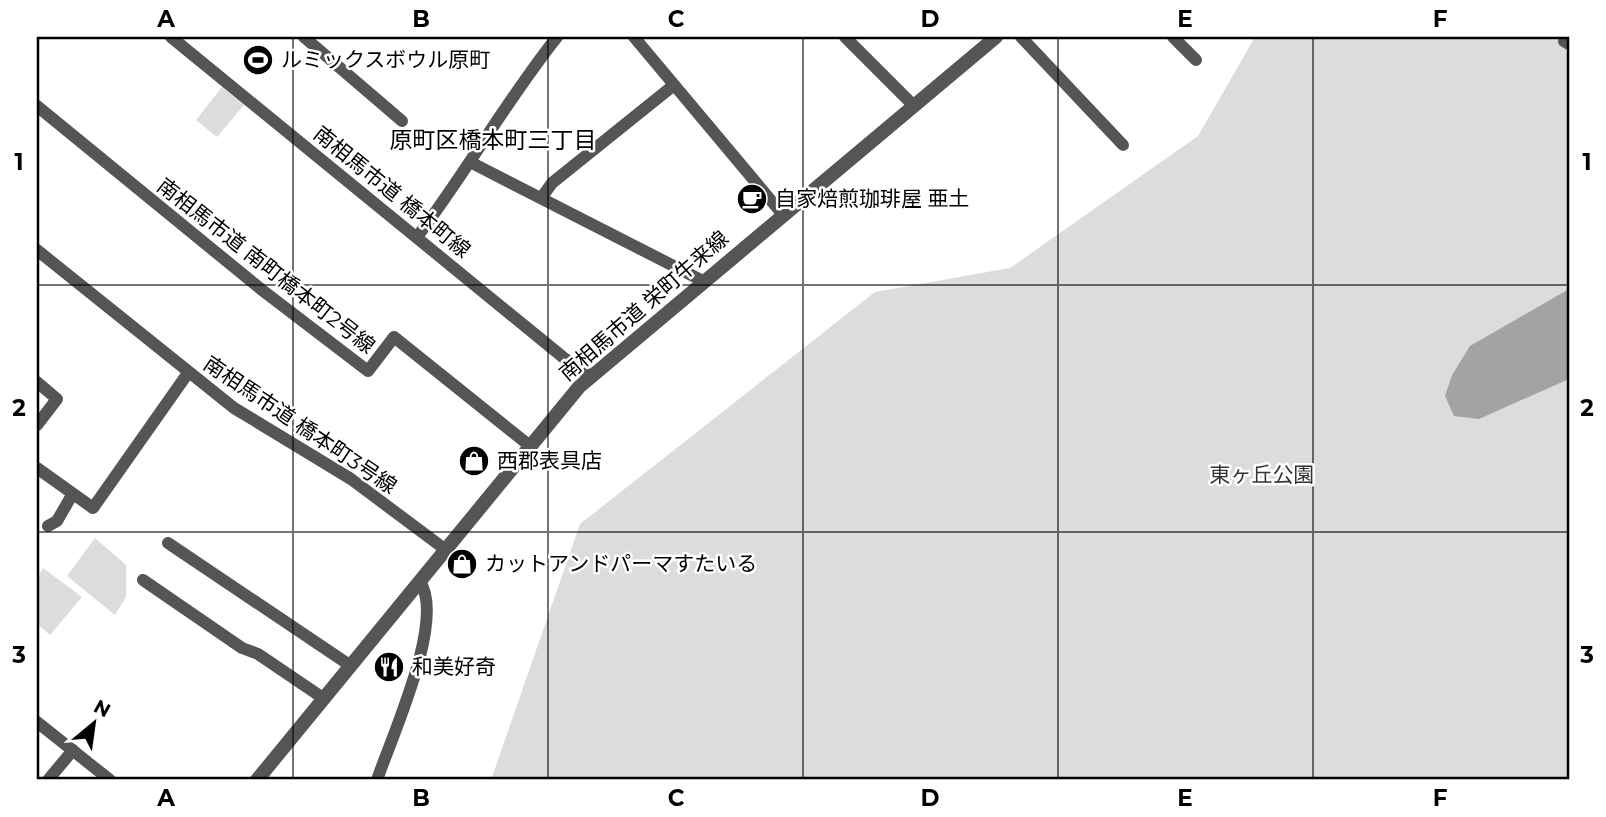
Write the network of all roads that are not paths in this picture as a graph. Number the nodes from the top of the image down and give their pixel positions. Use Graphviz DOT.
graph roads {
  1 [pos="171,37"];
  2 [pos="304,37"];
  3 [pos="557,37"];
  4 [pos="635,37"];
  5 [pos="845,37"];
  6 [pos="996,37"];
  7 [pos="1021,37"];
  8 [pos="1173,37"];
  9 [pos="1196,60"];
  10 [pos="674,85"];
  11 [pos="37,106"];
  12 [pos="915,106"];
  13 [pos="402,121"];
  14 [pos="1123,145"];
  15 [pos="472,163"];
  16 [pos="542,197"];
  17 [pos="783,216"];
  18 [pos="417,237"];
  19 [pos="37,250"];
  20 [pos="703,281"];
  21 [pos="188,373"];
  22 [pos="590,376"];
  23 [pos="37,382"];
  24 [pos="37,425"];
  25 [pos="530,446"];
  26 [pos="37,468"];
  27 [pos="72,495"];
  28 [pos="48,526"];
  29 [pos="168,542"];
  30 [pos="446,550"];
  31 [pos="143,580"];
  32 [pos="420,582"];
  33 [pos="351,666"];
  34 [pos="323,698"];
  35 [pos="37,722"];
  36 [pos="73,750"];
  37 [pos="48,780"];
  38 [pos="110,780"];
  39 [pos="257,780"];
  40 [pos="377,780"];
  1 -- 18 [label="street, 南相馬市道 橋本町線"];
  2 -- 13 [label="street"];
  3 -- 15 [label="street"];
  4 -- 10 [label="street"];
  5 -- 12 [label="street"];
  6 -- 12 [label="street, 南相馬市道 栄町牛来線"];
  7 -- 14 [label="street"];
  8 -- 9 [label="street"];
  10 -- 16 [label="street"];
  10 -- 17 [label="street"];
  11 -- 25 [label="street, 南相馬市道 南町橋本町2号線"];
  12 -- 17 [label="street, 南相馬市道 栄町牛来線"];
  15 -- 16 [label="street"];
  15 -- 18 [label="street"];
  16 -- 20 [label="street"];
  17 -- 20 [label="street, 南相馬市道 栄町牛来線"];
  18 -- 22 [label="street, 南相馬市道 橋本町線"];
  19 -- 21 [label="street, 南相馬市道 橋本町3号線"];
  20 -- 22 [label="street, 南相馬市道 栄町牛来線"];
  21 -- 27 [label="street"];
  21 -- 30 [label="street, 南相馬市道 橋本町3号線"];
  22 -- 25 [label="street, 南相馬市道 栄町牛来線"];
  23 -- 24 [label="street"];
  25 -- 30 [label="street, 南相馬市道 栄町牛来線"];
  26 -- 27 [label="street"];
  27 -- 28 [label="street"];
  29 -- 33 [label="street"];
  30 -- 32 [label="street, 南相馬市道 栄町牛来線"];
  31 -- 34 [label="street"];
  32 -- 33 [label="street, 南相馬市道 栄町牛来線"];
  32 -- 40 [label="street"];
  33 -- 34 [label="street, 南相馬市道 栄町牛来線"];
  34 -- 39 [label="street, 南相馬市道 栄町牛来線"];
  35 -- 36 [label="street"];
  36 -- 37 [label="street"];
  36 -- 38 [label="street"];
}
